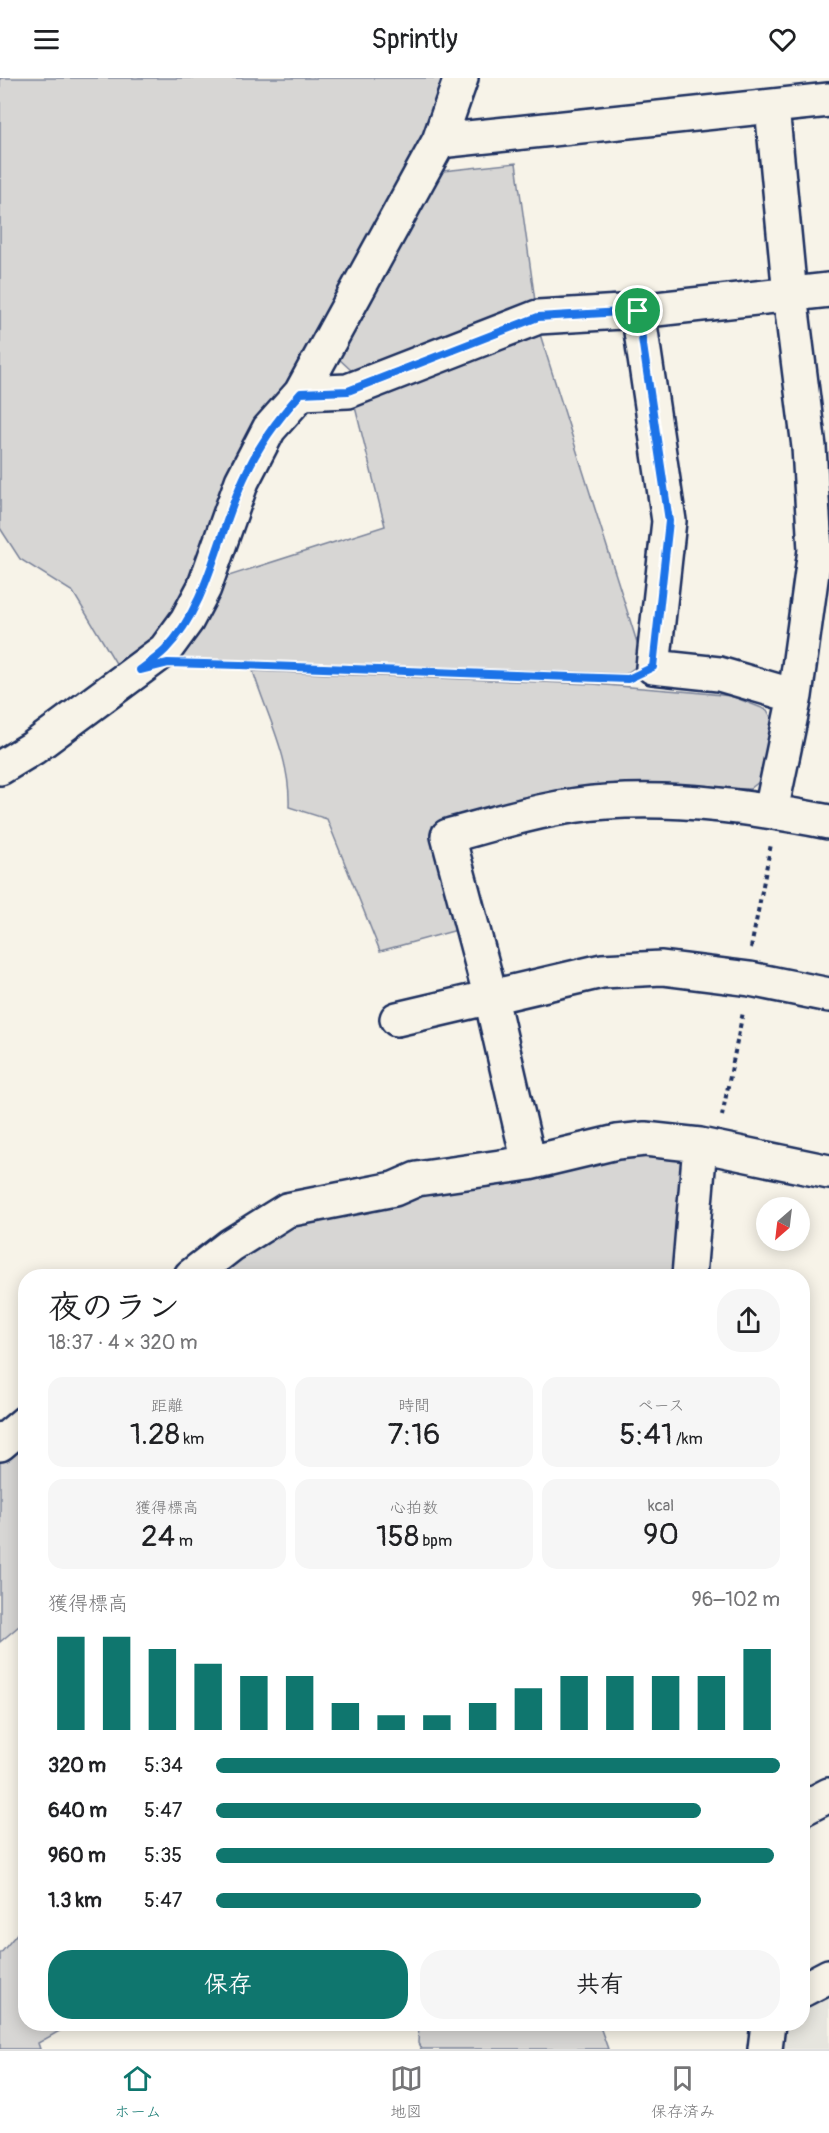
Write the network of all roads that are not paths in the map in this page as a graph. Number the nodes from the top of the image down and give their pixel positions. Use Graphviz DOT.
graph roads {
  1 [pos="461,78"];
  2 [pos="829,100"];
  3 [pos="772,106"];
  4 [pos="439,141"];
  5 [pos="829,290"];
  6 [pos="790,295"];
  7 [pos="638,311"];
  8 [pos="301,393"];
  9 [pos="795,696"];
  10 [pos="0,768"];
  11 [pos="774,811"];
  12 [pos="829,822"];
  13 [pos="829,995"];
  14 [pos="491,998"];
  15 [pos="397,1019"];
  16 [pos="708,1147"];
  17 [pos="529,1163"];
  18 [pos="829,1172"];
  19 [pos="200,1269"];
  20 [pos="690,1269"];
  21 [pos="18,1429"];
  22 [pos="0,1444"];
  23 [pos="829,1795"];
  24 [pos="810,1805"];
  25 [pos="829,1976"];
  26 [pos="810,1986"];
  27 [pos="767,2031"];
  28 [pos="765,2049"];
  1 -- 4 [label="street"];
  2 -- 3 [label="street"];
  3 -- 4 [label="street"];
  3 -- 6 [label="street"];
  4 -- 8 [label="street"];
  5 -- 6 [label="street"];
  6 -- 7 [label="street"];
  6 -- 9 [label="street"];
  7 -- 8 [label="street"];
  7 -- 9 [label="street"];
  8 -- 10 [label="street"];
  9 -- 11 [label="street"];
  11 -- 12 [label="street"];
  11 -- 14 [label="street"];
  13 -- 14 [label="street"];
  14 -- 15 [label="street"];
  14 -- 17 [label="street"];
  16 -- 17 [label="street"];
  16 -- 18 [label="street"];
  16 -- 20 [label="street"];
  17 -- 19 [label="street"];
  21 -- 22 [label="street"];
  23 -- 24 [label="street"];
  25 -- 26 [label="street"];
  27 -- 28 [label="street"];
}
